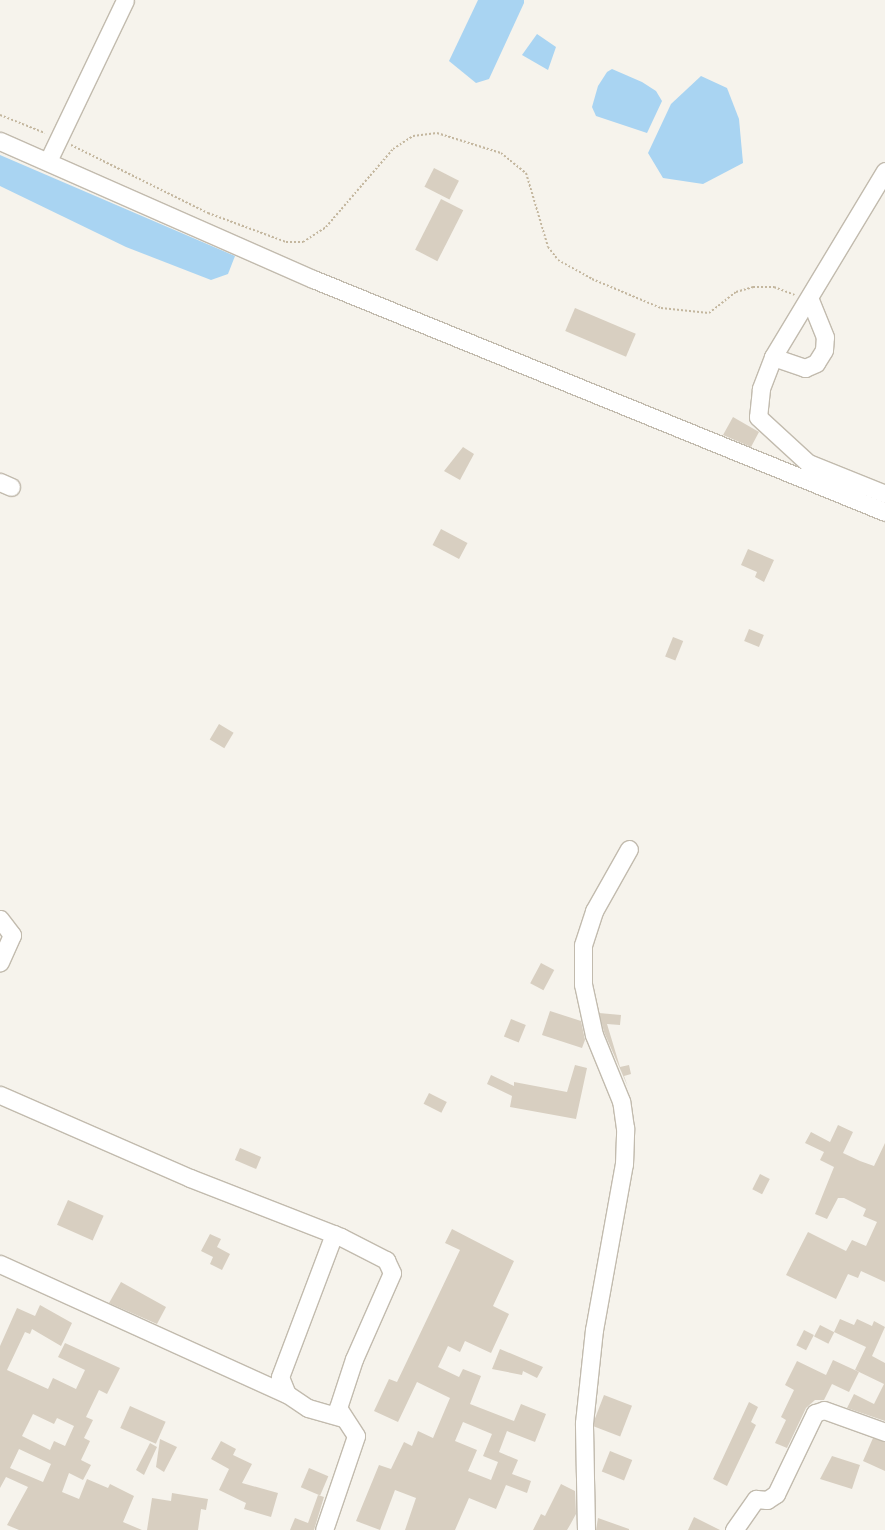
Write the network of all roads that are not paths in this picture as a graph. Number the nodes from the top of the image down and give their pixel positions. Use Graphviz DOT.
graph roads {
  1 [pos="125,0"];
  2 [pos="0,142"];
  3 [pos="48,161"];
  4 [pos="885,171"];
  5 [pos="810,300"];
  6 [pos="773,357"];
  7 [pos="885,494"];
  8 [pos="885,512"];
  9 [pos="629,849"];
  10 [pos="0,919"];
  11 [pos="0,962"];
  12 [pos="0,1095"];
  13 [pos="334,1234"];
  14 [pos="0,1264"];
  15 [pos="287,1394"];
  16 [pos="342,1418"];
  17 [pos="885,1432"];
  18 [pos="324,1530"];
  19 [pos="586,1530"];
  20 [pos="734,1530"];
  1 -- 3 [label="street"];
  2 -- 3 [label="street"];
  3 -- 8 [label="street"];
  4 -- 5 [label="street"];
  5 -- 6 [label="street"];
  5 -- 6 [label="street"];
  6 -- 7 [label="street"];
  9 -- 19 [label="street"];
  10 -- 11 [label="street"];
  12 -- 13 [label="street"];
  13 -- 15 [label="street"];
  13 -- 16 [label="street"];
  14 -- 15 [label="street"];
  15 -- 16 [label="street"];
  16 -- 18 [label="street"];
  17 -- 20 [label="street"];
}
